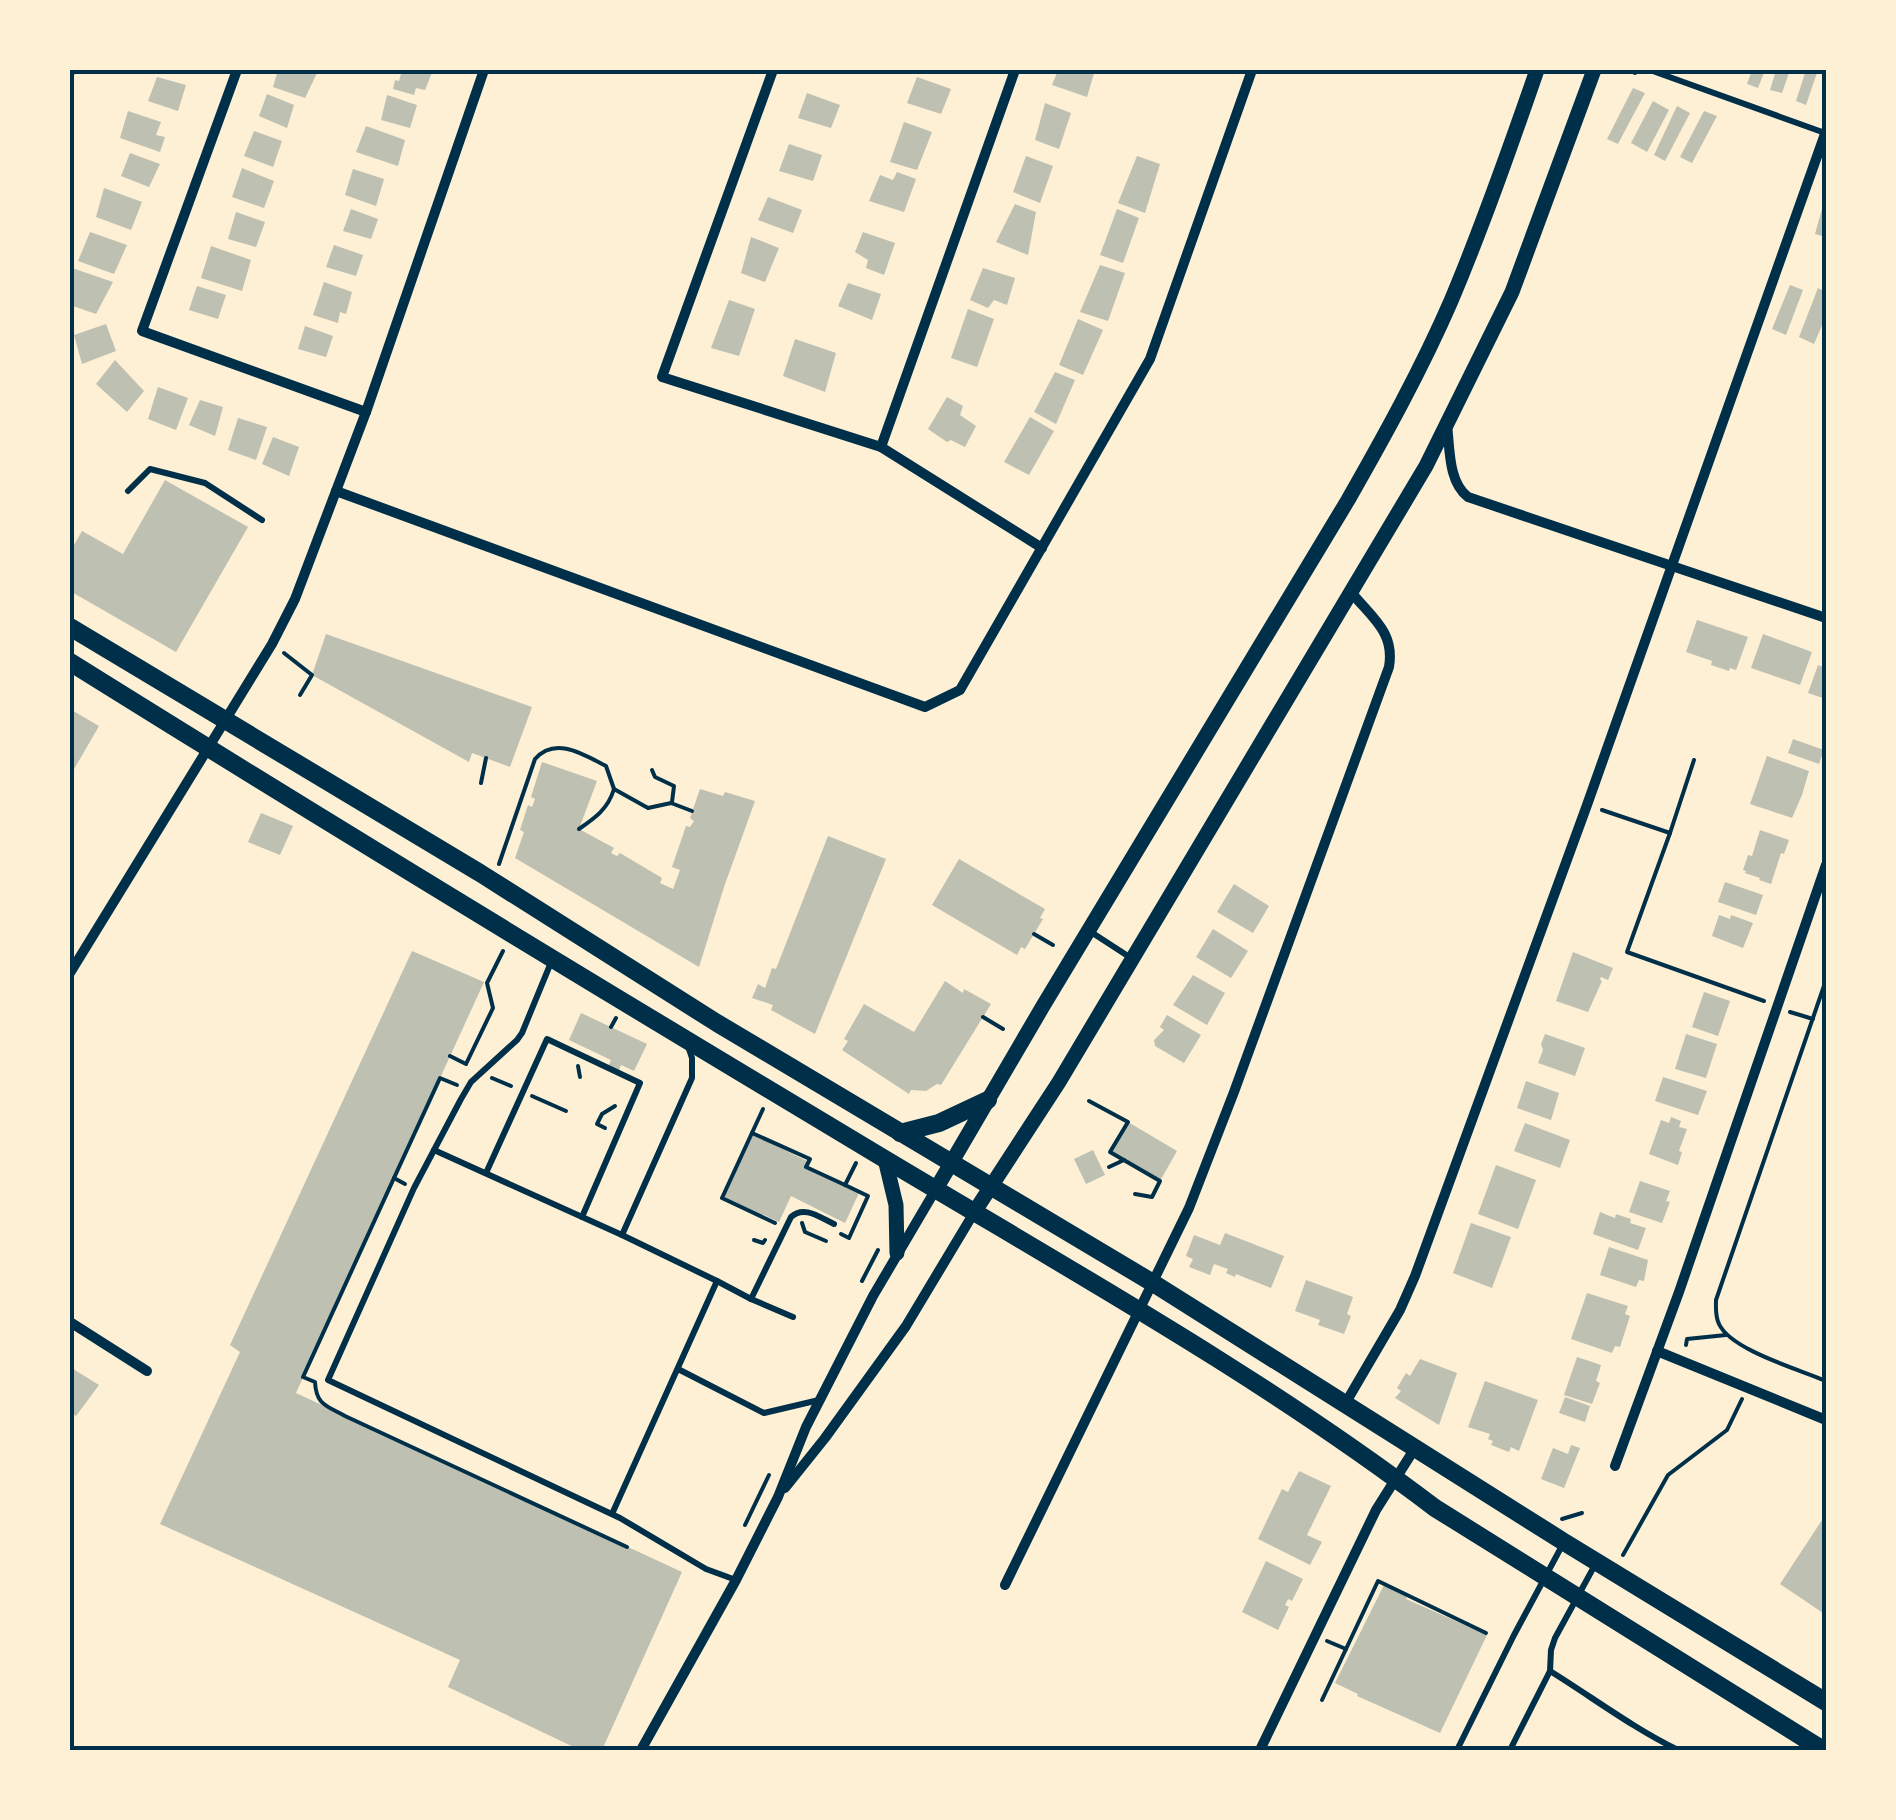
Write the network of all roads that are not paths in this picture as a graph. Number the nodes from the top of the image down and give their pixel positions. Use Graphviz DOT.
graph roads {
  1 [pos="237,70"];
  2 [pos="484,70"];
  3 [pos="773,70"];
  4 [pos="1016,70"];
  5 [pos="1252,70"];
  6 [pos="1537,70"];
  7 [pos="1594,70"];
  8 [pos="1650,70"];
  9 [pos="1826,132"];
  10 [pos="366,412"];
  11 [pos="1447,424"];
  12 [pos="881,447"];
  13 [pos="128,491"];
  14 [pos="336,491"];
  15 [pos="262,520"];
  16 [pos="1042,548"];
  17 [pos="1671,564"];
  18 [pos="1352,592"];
  19 [pos="1826,618"];
  20 [pos="70,627"];
  21 [pos="70,662"];
  22 [pos="226,720"];
  23 [pos="207,748"];
  24 [pos="1826,865"];
  25 [pos="1089,932"];
  26 [pos="1132,958"];
  27 [pos="552,959"];
  28 [pos="70,973"];
  29 [pos="686,1040"];
  30 [pos="988,1100"];
  31 [pos="900,1134"];
  32 [pos="434,1150"];
  33 [pos="885,1159"];
  34 [pos="952,1163"];
  35 [pos="486,1173"];
  36 [pos="991,1188"];
  37 [pos="936,1190"];
  38 [pos="975,1211"];
  39 [pos="582,1217"];
  40 [pos="834,1224"];
  41 [pos="622,1234"];
  42 [pos="897,1253"];
  43 [pos="717,1281"];
  44 [pos="1153,1284"];
  45 [pos="751,1299"];
  46 [pos="1140,1310"];
  47 [pos="792,1317"];
  48 [pos="70,1322"];
  49 [pos="1656,1351"];
  50 [pos="678,1369"];
  51 [pos="147,1371"];
  52 [pos="820,1400"];
  53 [pos="1344,1404"];
  54 [pos="1826,1420"];
  55 [pos="1415,1448"];
  56 [pos="1615,1466"];
  57 [pos="1396,1479"];
  58 [pos="778,1497"];
  59 [pos="612,1514"];
  60 [pos="1564,1542"];
  61 [pos="1604,1566"];
  62 [pos="1544,1576"];
  63 [pos="736,1580"];
  64 [pos="1005,1585"];
  65 [pos="1577,1597"];
  66 [pos="1550,1670"];
  67 [pos="1826,1702"];
  68 [pos="641,1750"];
  69 [pos="1260,1750"];
  70 [pos="1457,1750"];
  71 [pos="1510,1750"];
  72 [pos="1678,1750"];
  73 [pos="1823,1750"];
  1 -- 10 [label="street"];
  2 -- 10 [label="street"];
  3 -- 12 [label="street"];
  4 -- 12 [label="street"];
  5 -- 16 [label="street"];
  6 -- 25 [label="street"];
  7 -- 11 [label="street"];
  8 -- 9 [label="lane"];
  9 -- 17 [label="street"];
  10 -- 14 [label="street"];
  11 -- 17 [label="street"];
  11 -- 18 [label="street"];
  12 -- 16 [label="street"];
  13 -- 15 [label="lane"];
  14 -- 16 [label="street"];
  14 -- 22 [label="street"];
  17 -- 19 [label="street"];
  17 -- 53 [label="street"];
  18 -- 26 [label="street"];
  18 -- 44 [label="street"];
  20 -- 22 [label="main road"];
  21 -- 23 [label="main road"];
  22 -- 23 [label="street"];
  22 -- 31 [label="main road"];
  23 -- 27 [label="main road"];
  23 -- 28 [label="street"];
  24 -- 49 [label="street"];
  25 -- 26 [label="lane"];
  25 -- 30 [label="street"];
  26 -- 36 [label="street"];
  27 -- 29 [label="main road"];
  27 -- 32 [label="lane"];
  29 -- 33 [label="main road"];
  29 -- 41 [label="lane"];
  30 -- 31 [label="main road"];
  30 -- 34 [label="street"];
  31 -- 34 [label="main road"];
  32 -- 35 [label="lane"];
  32 -- 59 [label="lane"];
  33 -- 37 [label="main road"];
  33 -- 42 [label="street"];
  34 -- 36 [label="main road"];
  34 -- 37 [label="street"];
  35 -- 39 [label="lane"];
  35 -- 39 [label="lane"];
  36 -- 38 [label="street"];
  36 -- 44 [label="main road"];
  37 -- 38 [label="main road"];
  37 -- 42 [label="street"];
  38 -- 46 [label="main road"];
  38 -- 58 [label="street"];
  39 -- 41 [label="lane"];
  40 -- 45 [label="lane"];
  41 -- 43 [label="lane"];
  42 -- 52 [label="street"];
  43 -- 45 [label="lane"];
  43 -- 50 [label="lane"];
  44 -- 46 [label="street"];
  44 -- 53 [label="main road"];
  45 -- 47 [label="lane"];
  46 -- 57 [label="main road"];
  46 -- 64 [label="street"];
  48 -- 51 [label="street"];
  49 -- 54 [label="street"];
  49 -- 56 [label="street"];
  50 -- 52 [label="lane"];
  50 -- 59 [label="lane"];
  52 -- 58 [label="street"];
  53 -- 55 [label="main road"];
  55 -- 57 [label="street"];
  55 -- 60 [label="main road"];
  57 -- 62 [label="main road"];
  57 -- 69 [label="street"];
  58 -- 63 [label="street"];
  59 -- 63 [label="lane"];
  60 -- 61 [label="main road"];
  60 -- 62 [label="lane"];
  61 -- 65 [label="lane"];
  61 -- 67 [label="main road"];
  62 -- 65 [label="main road"];
  62 -- 70 [label="lane"];
  63 -- 68 [label="street"];
  65 -- 66 [label="lane"];
  65 -- 73 [label="main road"];
  66 -- 71 [label="lane"];
  66 -- 72 [label="lane"];
}
